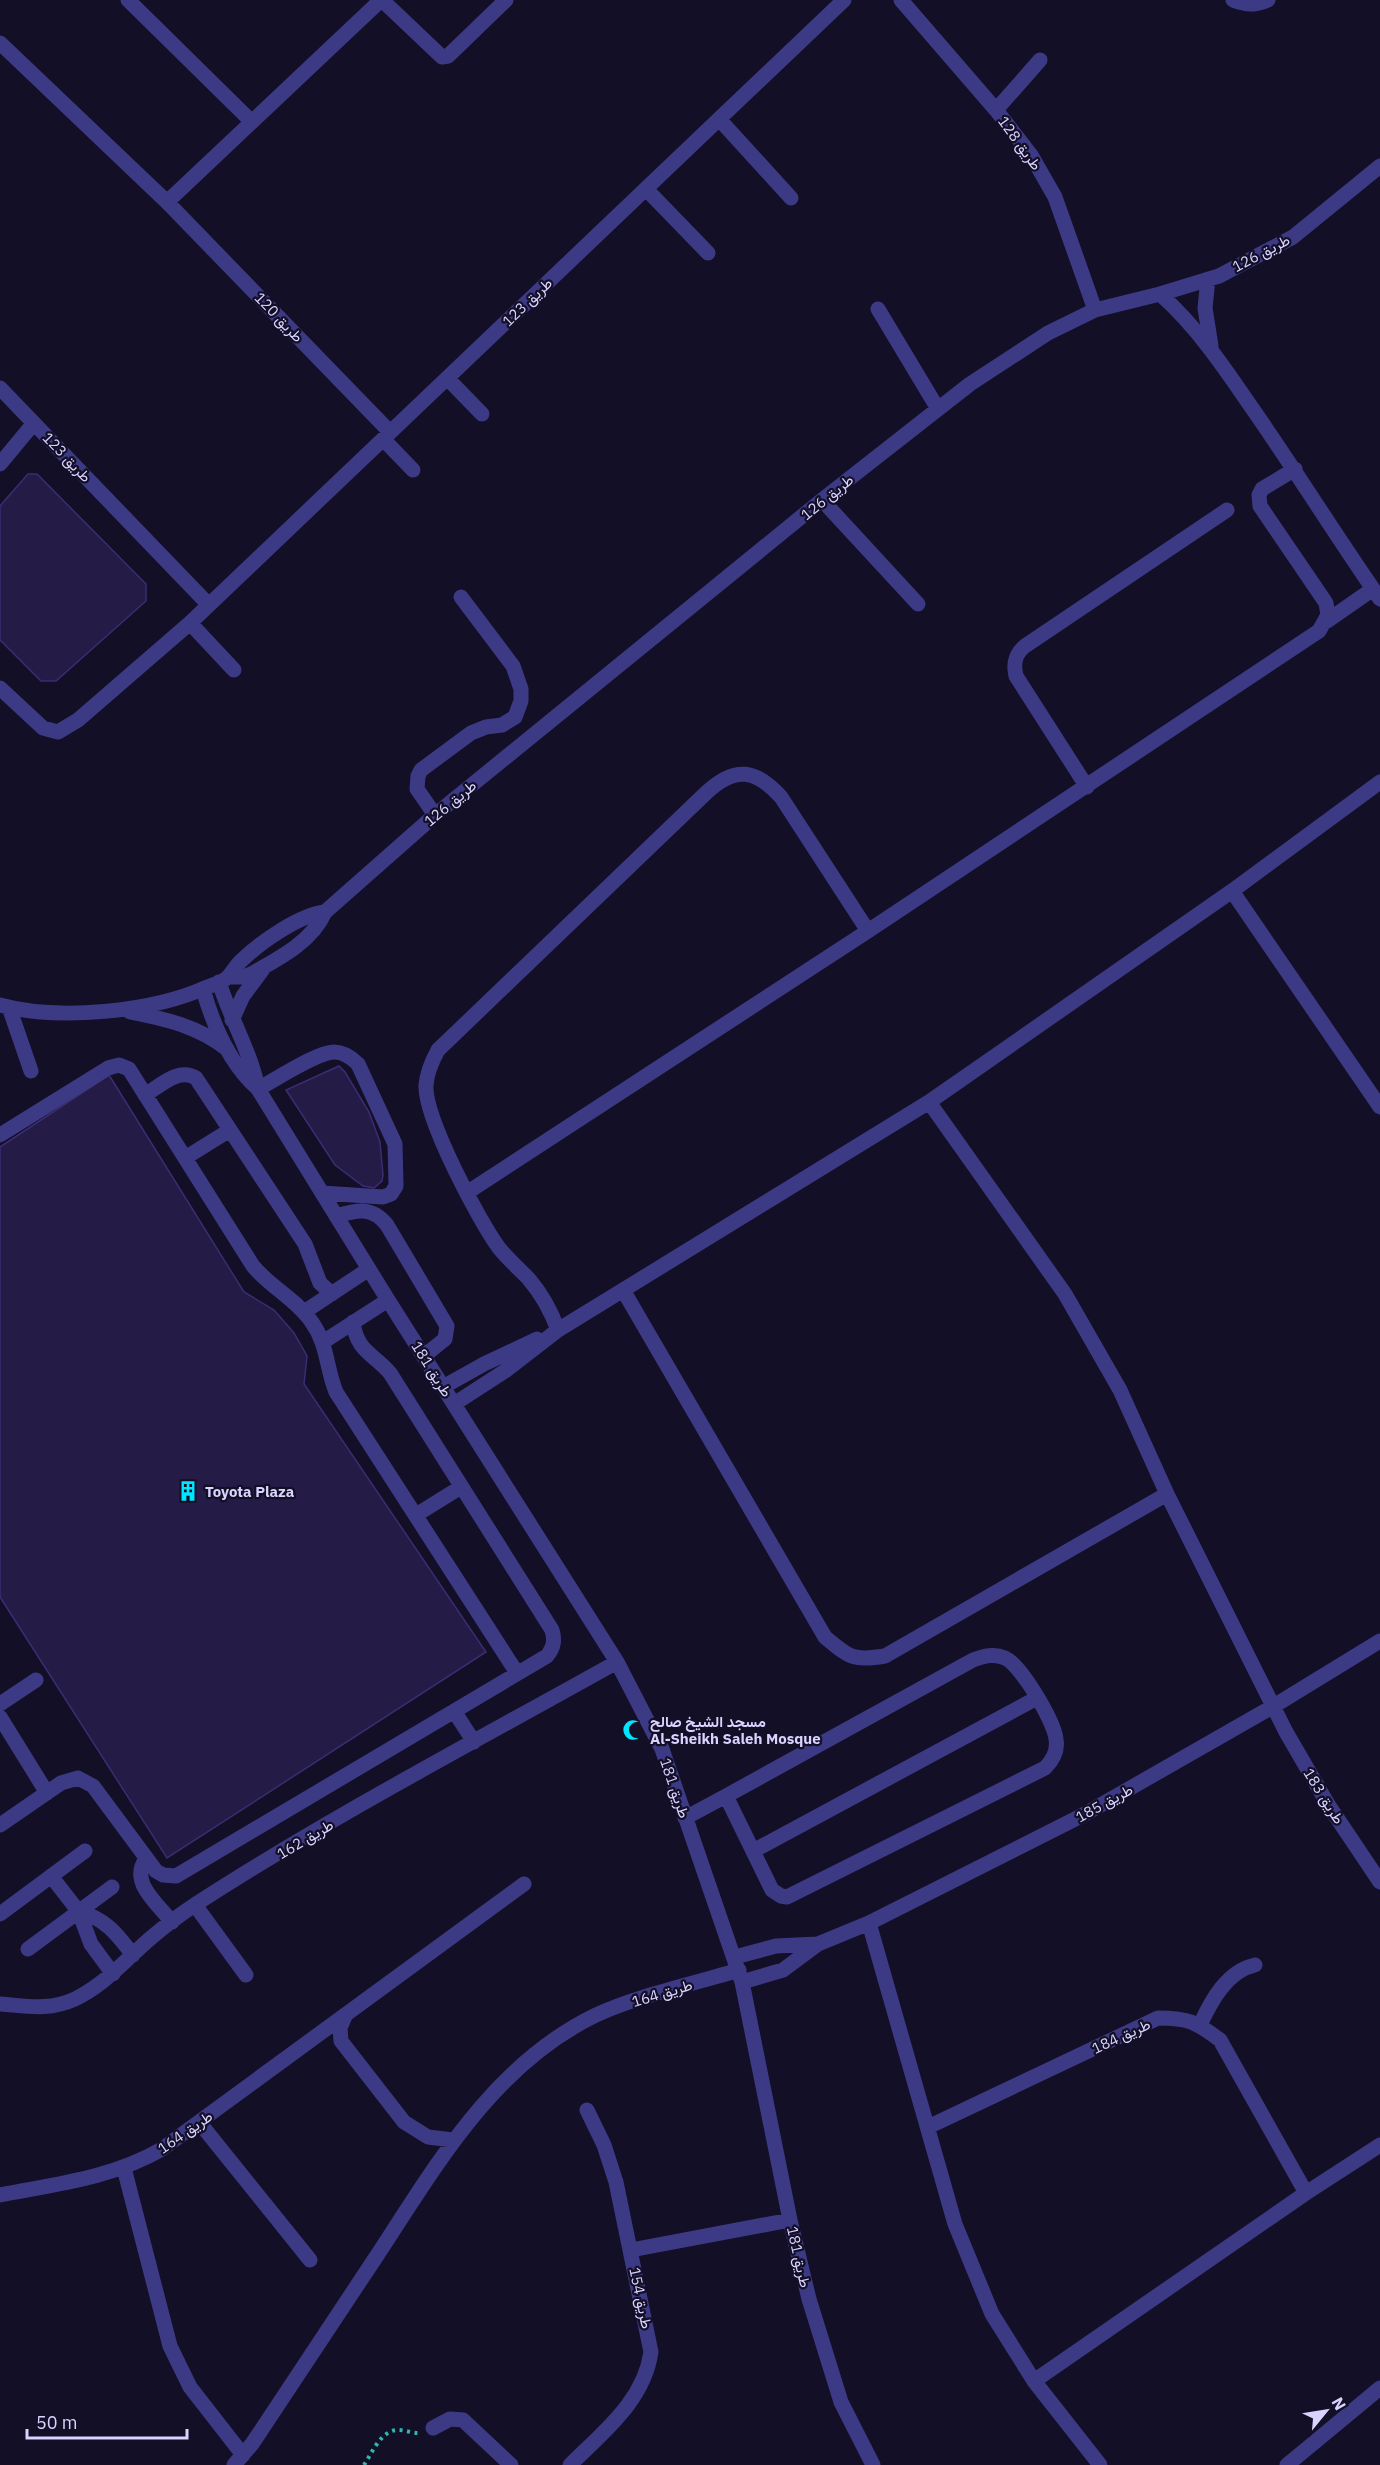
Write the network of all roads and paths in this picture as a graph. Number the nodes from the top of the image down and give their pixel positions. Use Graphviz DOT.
graph roads {
  1 [pos="129,0"];
  2 [pos="382,0"];
  3 [pos="506,0"];
  4 [pos="844,0"];
  5 [pos="1233,0"];
  6 [pos="1268,0"];
  7 [pos="904,1"];
  8 [pos="0,43"];
  9 [pos="1040,60"];
  10 [pos="996,110"];
  11 [pos="719,119"];
  12 [pos="252,122"];
  13 [pos="1380,166"];
  14 [pos="646,189"];
  15 [pos="791,198"];
  16 [pos="167,202"];
  17 [pos="708,253"];
  18 [pos="1208,279"];
  19 [pos="1160,294"];
  20 [pos="878,309"];
  21 [pos="1095,310"];
  22 [pos="1211,349"];
  23 [pos="447,378"];
  24 [pos="0,388"];
  25 [pos="938,409"];
  26 [pos="482,414"];
  27 [pos="34,423"];
  28 [pos="387,436"];
  29 [pos="0,464"];
  30 [pos="1295,469"];
  31 [pos="413,470"];
  32 [pos="822,501"];
  33 [pos="1227,510"];
  34 [pos="1377,594"];
  35 [pos="461,597"];
  36 [pos="208,604"];
  37 [pos="918,604"];
  38 [pos="1327,621"];
  39 [pos="190,623"];
  40 [pos="234,670"];
  41 [pos="0,688"];
  42 [pos="1380,782"];
  43 [pos="1087,787"];
  44 [pos="435,815"];
  45 [pos="1232,891"];
  46 [pos="325,912"];
  47 [pos="868,931"];
  48 [pos="266,966"];
  49 [pos="223,980"];
  50 [pos="203,989"];
  51 [pos="4,1006"];
  52 [pos="118,1010"];
  53 [pos="232,1020"];
  54 [pos="228,1050"];
  55 [pos="31,1071"];
  56 [pos="258,1089"];
  57 [pos="145,1095"];
  58 [pos="929,1102"];
  59 [pos="1380,1107"];
  60 [pos="230,1130"];
  61 [pos="0,1135"];
  62 [pos="185,1158"];
  63 [pos="468,1192"];
  64 [pos="322,1193"];
  65 [pos="336,1216"];
  66 [pos="369,1269"];
  67 [pos="623,1290"];
  68 [pos="332,1294"];
  69 [pos="388,1300"];
  70 [pos="304,1312"];
  71 [pos="353,1322"];
  72 [pos="558,1329"];
  73 [pos="323,1342"];
  74 [pos="424,1356"];
  75 [pos="443,1387"];
  76 [pos="454,1404"];
  77 [pos="461,1487"];
  78 [pos="1167,1494"];
  79 [pos="416,1515"];
  80 [pos="1380,1641"];
  81 [pos="616,1662"];
  82 [pos="517,1673"];
  83 [pos="36,1680"];
  84 [pos="1037,1698"];
  85 [pos="0,1704"];
  86 [pos="1272,1707"];
  87 [pos="454,1711"];
  88 [pos="0,1717"];
  89 [pos="474,1742"];
  90 [pos="46,1793"];
  91 [pos="726,1796"];
  92 [pos="685,1818"];
  93 [pos="0,1825"];
  94 [pos="85,1851"];
  95 [pos="753,1851"];
  96 [pos="146,1859"];
  97 [pos="51,1876"];
  98 [pos="1380,1882"];
  99 [pos="524,1884"];
  100 [pos="112,1887"];
  101 [pos="195,1905"];
  102 [pos="79,1911"];
  103 [pos="0,1914"];
  104 [pos="172,1922"];
  105 [pos="869,1923"];
  106 [pos="818,1944"];
  107 [pos="28,1949"];
  108 [pos="133,1955"];
  109 [pos="1255,1965"];
  110 [pos="739,1970"];
  111 [pos="113,1974"];
  112 [pos="246,1975"];
  113 [pos="3,2000"];
  114 [pos="345,2016"];
  115 [pos="1200,2025"];
  116 [pos="587,2110"];
  117 [pos="199,2122"];
  118 [pos="928,2127"];
  119 [pos="453,2140"];
  120 [pos="1380,2145"];
  121 [pos="124,2168"];
  122 [pos="1306,2193"];
  123 [pos="0,2195"];
  124 [pos="790,2220"];
  125 [pos="631,2250"];
  126 [pos="310,2260"];
  127 [pos="1034,2381"];
  128 [pos="1380,2388"];
  129 [pos="433,2428"];
  130 [pos="239,2460"];
  131 [pos="364,2465"];
  132 [pos="512,2465"];
  133 [pos="570,2465"];
  134 [pos="873,2465"];
  135 [pos="1100,2465"];
  136 [pos="1287,2465"];
  1 -- 12 [label="street"];
  2 -- 3 [label="street"];
  2 -- 12 [label="street"];
  4 -- 11 [label="street, طريق 123"];
  5 -- 6 [label="street"];
  7 -- 10 [label="street, طريق 128"];
  8 -- 16 [label="street, طريق 120"];
  9 -- 10 [label="street"];
  10 -- 21 [label="street, طريق 128"];
  11 -- 14 [label="street, طريق 123"];
  11 -- 15 [label="street"];
  12 -- 16 [label="street"];
  13 -- 18 [label="street, طريق 126"];
  14 -- 17 [label="street"];
  14 -- 23 [label="street, طريق 123"];
  16 -- 28 [label="street, طريق 120"];
  18 -- 19 [label="street, طريق 126"];
  18 -- 22 [label="street"];
  19 -- 21 [label="street, طريق 126"];
  19 -- 22 [label="street"];
  20 -- 25 [label="street"];
  21 -- 25 [label="street, طريق 126"];
  22 -- 30 [label="street"];
  23 -- 26 [label="street"];
  23 -- 28 [label="street, طريق 123"];
  24 -- 27 [label="street, طريق 123"];
  25 -- 32 [label="street, طريق 126"];
  27 -- 29 [label="street"];
  27 -- 36 [label="street, طريق 123"];
  28 -- 31 [label="street, طريق 120"];
  28 -- 36 [label="street, طريق 123"];
  30 -- 34 [label="street"];
  30 -- 38 [label="street"];
  32 -- 37 [label="street"];
  32 -- 44 [label="street, طريق 126"];
  33 -- 43 [label="street"];
  34 -- 38 [label="street"];
  35 -- 44 [label="street"];
  36 -- 39 [label="street, طريق 123"];
  38 -- 43 [label="street"];
  39 -- 40 [label="street"];
  39 -- 41 [label="street, طريق 123"];
  42 -- 45 [label="street"];
  43 -- 47 [label="street"];
  44 -- 46 [label="street, طريق 126"];
  45 -- 58 [label="street"];
  45 -- 59 [label="street"];
  46 -- 48 [label="street, طريق 126"];
  46 -- 49 [label="street, طريق 126"];
  47 -- 63 [label="street"];
  47 -- 63 [label="street"];
  48 -- 49 [label="street, طريق 126"];
  48 -- 53 [label="street"];
  49 -- 50 [label="street, طريق 126"];
  49 -- 53 [label="street, طريق 181"];
  50 -- 52 [label="street, طريق 126"];
  50 -- 54 [label="street, طريق 181"];
  51 -- 52 [label="street, طريق 126"];
  51 -- 55 [label="street"];
  52 -- 54 [label="street"];
  53 -- 56 [label="street, طريق 181"];
  54 -- 56 [label="street, طريق 181"];
  56 -- 64 [label="street, طريق 181"];
  56 -- 64 [label="street"];
  57 -- 60 [label="street"];
  57 -- 61 [label="street"];
  57 -- 62 [label="street"];
  58 -- 67 [label="street"];
  58 -- 78 [label="street, طريق 183"];
  60 -- 62 [label="street"];
  60 -- 68 [label="street"];
  62 -- 70 [label="street"];
  63 -- 72 [label="street"];
  64 -- 65 [label="street, طريق 181"];
  65 -- 66 [label="street, طريق 181"];
  65 -- 74 [label="street"];
  66 -- 68 [label="street"];
  66 -- 69 [label="street, طريق 181"];
  67 -- 72 [label="street"];
  67 -- 78 [label="street"];
  68 -- 70 [label="street"];
  69 -- 71 [label="street"];
  69 -- 74 [label="street, طريق 181"];
  70 -- 73 [label="street"];
  71 -- 73 [label="street"];
  71 -- 77 [label="street"];
  72 -- 75 [label="street"];
  72 -- 76 [label="street"];
  73 -- 79 [label="street"];
  74 -- 75 [label="street, طريق 181"];
  75 -- 76 [label="street, طريق 181"];
  76 -- 81 [label="street, طريق 181"];
  77 -- 79 [label="street"];
  77 -- 82 [label="street"];
  78 -- 86 [label="street, طريق 183"];
  79 -- 82 [label="street"];
  80 -- 86 [label="street, طريق 185"];
  81 -- 89 [label="street, طريق 162"];
  81 -- 92 [label="street, طريق 181"];
  82 -- 87 [label="street"];
  83 -- 85 [label="street"];
  84 -- 91 [label="street"];
  84 -- 95 [label="street"];
  84 -- 95 [label="street"];
  86 -- 98 [label="street, طريق 183"];
  86 -- 105 [label="street, طريق 185"];
  87 -- 89 [label="street"];
  87 -- 96 [label="street"];
  88 -- 90 [label="street"];
  89 -- 101 [label="street, طريق 162"];
  90 -- 93 [label="street"];
  90 -- 96 [label="street"];
  91 -- 92 [label="street"];
  91 -- 95 [label="street"];
  92 -- 110 [label="street, طريق 181"];
  94 -- 97 [label="street"];
  96 -- 104 [label="street"];
  97 -- 102 [label="street"];
  97 -- 103 [label="street"];
  99 -- 114 [label="street, طريق 164"];
  100 -- 102 [label="street"];
  101 -- 104 [label="street, طريق 162"];
  101 -- 112 [label="street"];
  102 -- 107 [label="street"];
  102 -- 108 [label="street"];
  102 -- 111 [label="street"];
  104 -- 108 [label="street, طريق 162"];
  105 -- 106 [label="street, طريق 185"];
  105 -- 118 [label="street"];
  106 -- 110 [label="street, طريق 185"];
  106 -- 110 [label="street, طريق 185"];
  108 -- 111 [label="street, طريق 162"];
  109 -- 115 [label="street"];
  110 -- 119 [label="street, طريق 164"];
  110 -- 124 [label="street, طريق 181"];
  111 -- 113 [label="street, طريق 162"];
  114 -- 117 [label="street, طريق 164"];
  114 -- 119 [label="street"];
  115 -- 118 [label="street, طريق 184"];
  115 -- 122 [label="street, طريق 184"];
  116 -- 125 [label="street, طريق 154"];
  117 -- 121 [label="street, طريق 164"];
  117 -- 126 [label="street"];
  118 -- 127 [label="street"];
  119 -- 130 [label="street, طريق 164"];
  120 -- 122 [label="street"];
  121 -- 123 [label="street, طريق 164"];
  121 -- 130 [label="street"];
  122 -- 127 [label="street"];
  124 -- 125 [label="street"];
  124 -- 134 [label="street, طريق 181"];
  125 -- 133 [label="street, طريق 154"];
  127 -- 135 [label="street"];
  128 -- 136 [label="street"];
  129 -- 131 [label="path"];
  129 -- 132 [label="street"];
}
